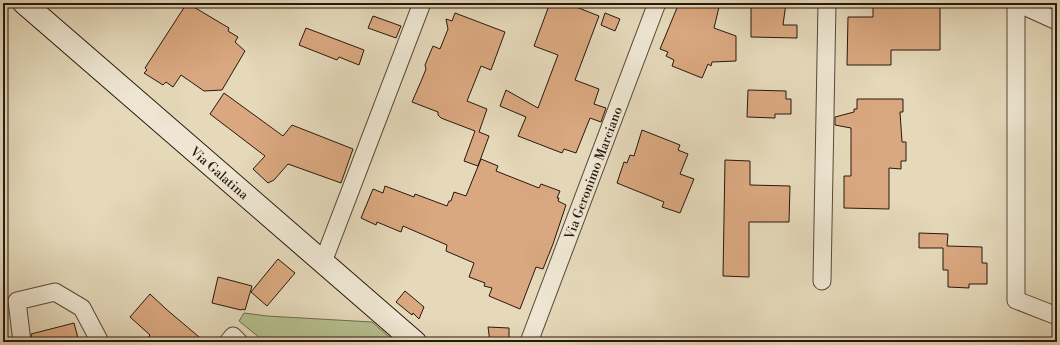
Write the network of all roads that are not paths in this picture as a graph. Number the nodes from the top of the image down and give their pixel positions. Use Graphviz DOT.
graph roads {
  1 [pos="24,3"];
  2 [pos="422,3"];
  3 [pos="657,3"];
  4 [pos="827,3"];
  5 [pos="1017,3"];
  6 [pos="1057,20"];
  7 [pos="323,262"];
  8 [pos="822,281"];
  9 [pos="1057,316"];
  10 [pos="22,342"];
  11 [pos="100,342"];
  12 [pos="228,342"];
  13 [pos="239,342"];
  14 [pos="415,342"];
  15 [pos="529,342"];
  1 -- 7 [label="street, Via Galatina"];
  2 -- 7 [label="street"];
  3 -- 15 [label="street, Via Geronimo Marciano"];
  4 -- 8 [label="street"];
  5 -- 6 [label="street"];
  5 -- 9 [label="street"];
  7 -- 14 [label="street, Via Galatina"];
  10 -- 11 [label="street"];
  12 -- 13 [label="street"];
}
